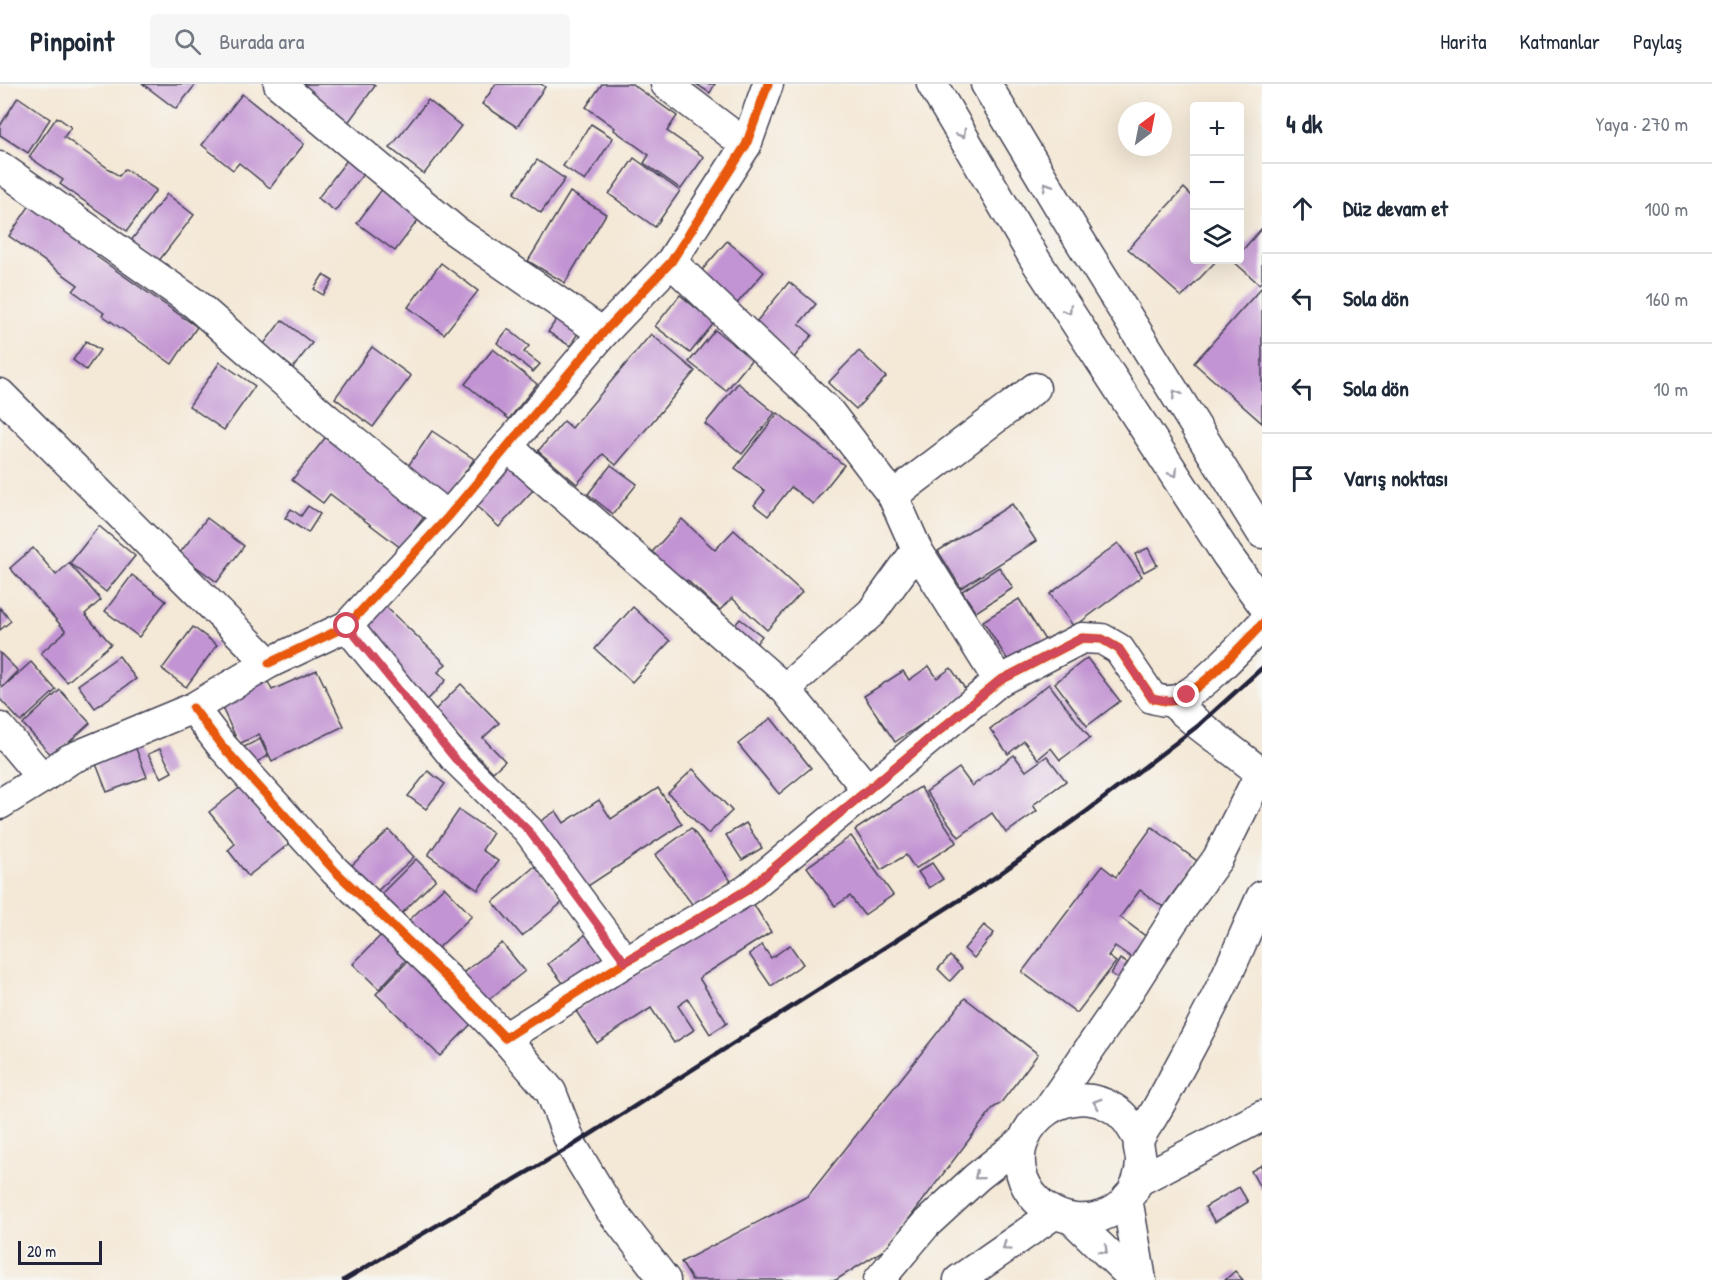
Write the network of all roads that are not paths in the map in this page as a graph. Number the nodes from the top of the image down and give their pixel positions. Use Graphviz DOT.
graph roads {
  1 [pos="279,84"];
  2 [pos="666,84"];
  3 [pos="768,84"];
  4 [pos="932,84"];
  5 [pos="986,84"];
  6 [pos="746,145"];
  7 [pos="0,166"];
  8 [pos="671,262"];
  9 [pos="603,333"];
  10 [pos="1035,388"];
  11 [pos="0,394"];
  12 [pos="508,447"];
  13 [pos="893,496"];
  14 [pos="448,517"];
  15 [pos="1262,533"];
  16 [pos="917,550"];
  17 [pos="1262,603"];
  18 [pos="1262,624"];
  19 [pos="347,626"];
  20 [pos="269,663"];
  21 [pos="999,681"];
  22 [pos="785,689"];
  23 [pos="1171,701"];
  24 [pos="193,708"];
  25 [pos="0,728"];
  26 [pos="1261,771"];
  27 [pos="42,778"];
  28 [pos="867,789"];
  29 [pos="0,804"];
  30 [pos="1262,896"];
  31 [pos="625,962"];
  32 [pos="505,1038"];
  33 [pos="1049,1108"];
  34 [pos="1262,1116"];
  35 [pos="1024,1140"];
  36 [pos="1138,1140"];
  37 [pos="1132,1190"];
  38 [pos="1063,1216"];
  39 [pos="665,1280"];
  40 [pos="879,1280"];
  41 [pos="958,1280"];
  42 [pos="1135,1280"];
  43 [pos="1142,1280"];
  1 -- 9 [label="street"];
  2 -- 6 [label="street"];
  3 -- 6 [label="street"];
  4 -- 17 [label="street, one-way"];
  15 -- 5 [label="street, one-way"];
  6 -- 8 [label="street"];
  7 -- 14 [label="street"];
  8 -- 9 [label="street"];
  8 -- 13 [label="street"];
  9 -- 12 [label="street"];
  10 -- 13 [label="street"];
  11 -- 20 [label="street"];
  12 -- 14 [label="street"];
  12 -- 22 [label="street"];
  13 -- 16 [label="street"];
  14 -- 19 [label="street"];
  16 -- 21 [label="street"];
  16 -- 22 [label="street"];
  18 -- 23 [label="street"];
  19 -- 20 [label="street"];
  19 -- 31 [label="street"];
  20 -- 24 [label="street"];
  21 -- 23 [label="street"];
  21 -- 28 [label="street"];
  22 -- 28 [label="street"];
  23 -- 26 [label="street"];
  24 -- 27 [label="street"];
  24 -- 32 [label="street"];
  25 -- 27 [label="street"];
  26 -- 33 [label="street"];
  27 -- 29 [label="street"];
  28 -- 31 [label="street"];
  30 -- 36 [label="street"];
  31 -- 32 [label="street"];
  32 -- 39 [label="street"];
  33 -- 35 [label="street"];
  36 -- 33 [label="street, one-way"];
  34 -- 37 [label="street"];
  35 -- 38 [label="street"];
  35 -- 40 [label="street, one-way"];
  36 -- 37 [label="street"];
  37 -- 38 [label="street"];
  37 -- 43 [label="street"];
  38 -- 41 [label="street, one-way"];
  38 -- 42 [label="street, one-way"];
}
